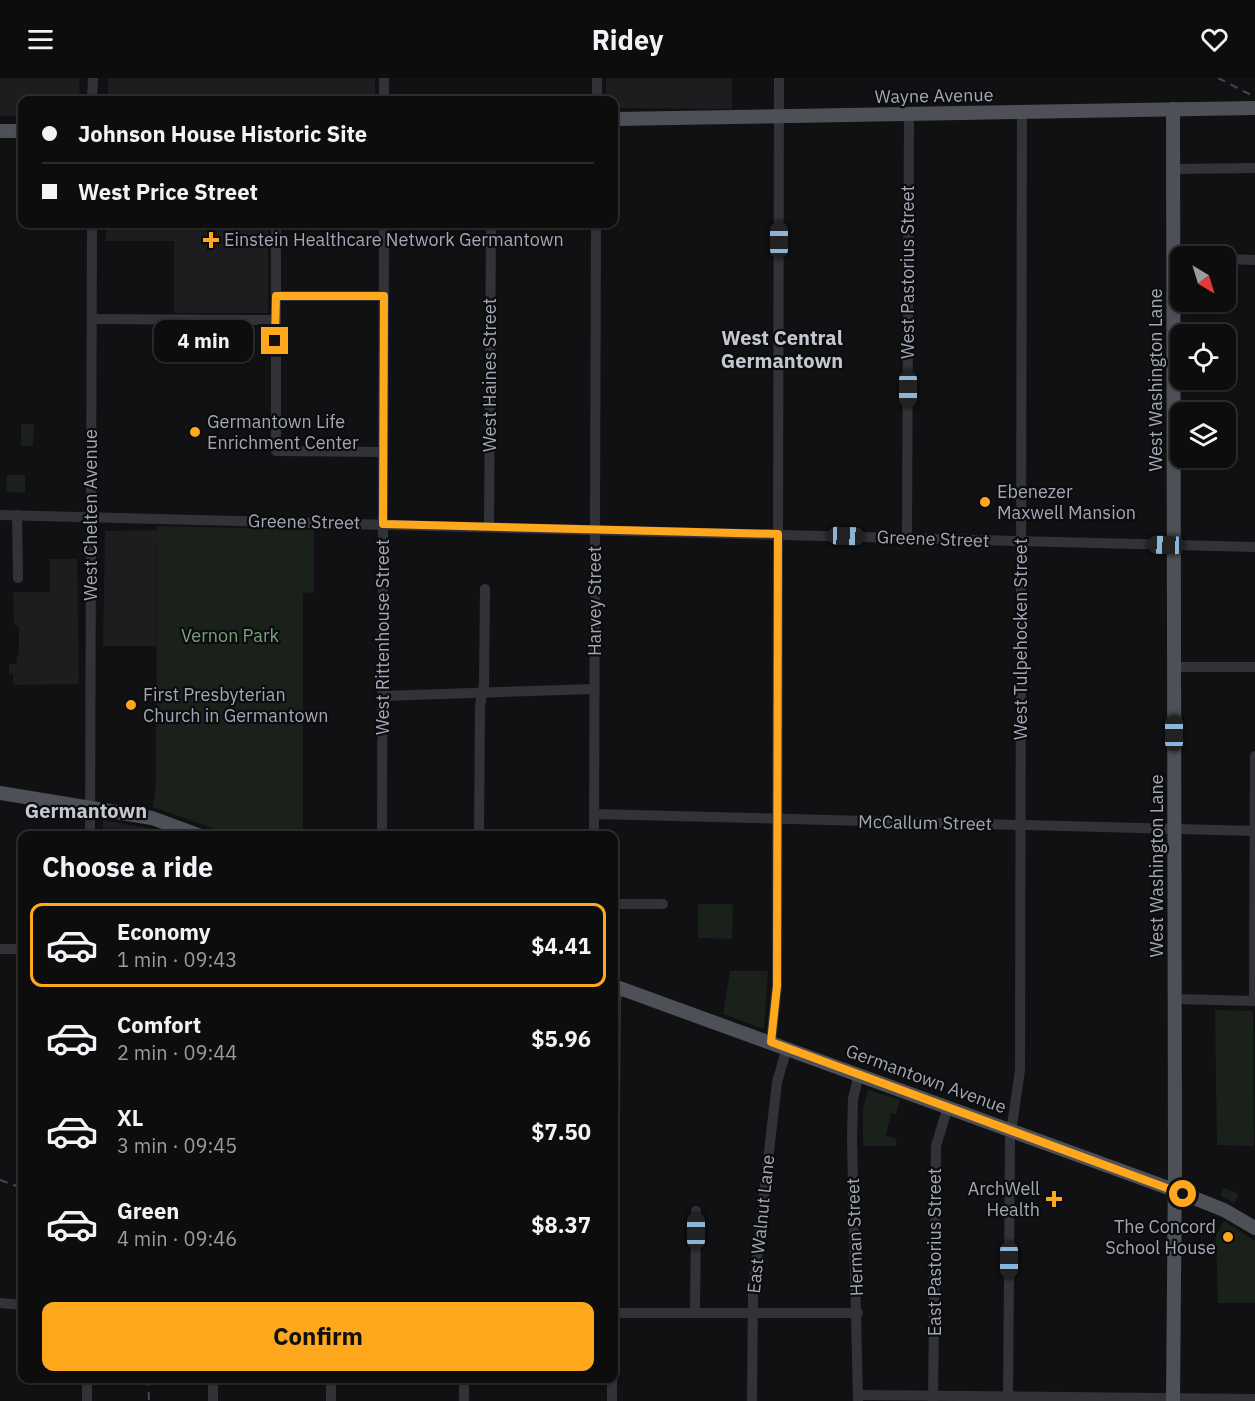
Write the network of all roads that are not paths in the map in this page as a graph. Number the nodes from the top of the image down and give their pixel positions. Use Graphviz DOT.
graph roads {
  1 [pos="93,78"];
  2 [pos="384,78"];
  3 [pos="597,78"];
  4 [pos="779,78"];
  5 [pos="92,96"];
  6 [pos="384,96"];
  7 [pos="597,96"];
  8 [pos="1255,108"];
  9 [pos="1173,109"];
  10 [pos="1022,112"];
  11 [pos="909,114"];
  12 [pos="779,116"];
  13 [pos="618,119"];
  14 [pos="0,131"];
  15 [pos="18,131"];
  16 [pos="1255,168"];
  17 [pos="1173,169"];
  18 [pos="92,228"];
  19 [pos="276,228"];
  20 [pos="384,228"];
  21 [pos="491,228"];
  22 [pos="596,228"];
  23 [pos="1176,246"];
  24 [pos="1236,259"];
  25 [pos="1255,260"];
  26 [pos="276,296"];
  27 [pos="384,296"];
  28 [pos="1176,312"];
  29 [pos="92,319"];
  30 [pos="276,320"];
  31 [pos="383,452"];
  32 [pos="0,515"];
  33 [pos="17,515"];
  34 [pos="91,518"];
  35 [pos="383,524"];
  36 [pos="489,526"];
  37 [pos="595,530"];
  38 [pos="778,534"];
  39 [pos="907,538"];
  40 [pos="1021,541"];
  41 [pos="1174,545"];
  42 [pos="1255,547"];
  43 [pos="18,578"];
  44 [pos="485,589"];
  45 [pos="1174,667"];
  46 [pos="1255,667"];
  47 [pos="594,689"];
  48 [pos="482,693"];
  49 [pos="382,696"];
  50 [pos="1255,756"];
  51 [pos="0,793"];
  52 [pos="90,807"];
  53 [pos="594,814"];
  54 [pos="777,819"];
  55 [pos="1021,825"];
  56 [pos="1174,829"];
  57 [pos="90,831"];
  58 [pos="187,831"];
  59 [pos="382,831"];
  60 [pos="479,831"];
  61 [pos="594,831"];
  62 [pos="1254,831"];
  63 [pos="618,904"];
  64 [pos="663,904"];
  65 [pos="0,949"];
  66 [pos="18,949"];
  67 [pos="618,988"];
  68 [pos="1175,999"];
  69 [pos="1254,1001"];
  70 [pos="771,1042"];
  71 [pos="787,1048"];
  72 [pos="859,1074"];
  73 [pos="948,1106"];
  74 [pos="1010,1129"];
  75 [pos="1174,1190"];
  76 [pos="696,1211"];
  77 [pos="1255,1228"];
  78 [pos="0,1303"];
  79 [pos="18,1305"];
  80 [pos="618,1313"];
  81 [pos="695,1313"];
  82 [pos="752,1313"];
  83 [pos="858,1313"];
  84 [pos="87,1383"];
  85 [pos="213,1383"];
  86 [pos="331,1383"];
  87 [pos="464,1383"];
  88 [pos="612,1383"];
  89 [pos="858,1398"];
  90 [pos="933,1398"];
  91 [pos="1008,1399"];
  92 [pos="1083,1399"];
  93 [pos="1255,1399"];
  94 [pos="1173,1400"];
  95 [pos="87,1401"];
  96 [pos="213,1401"];
  97 [pos="331,1401"];
  98 [pos="464,1401"];
  99 [pos="612,1401"];
  100 [pos="752,1401"];
  1 -- 5 [label="street"];
  2 -- 6 [label="street"];
  3 -- 7 [label="street"];
  4 -- 12 [label="street"];
  8 -- 9 [label="main road, Wayne Avenue"];
  9 -- 10 [label="main road, Wayne Avenue"];
  9 -- 17 [label="main road, West Washington Lane"];
  10 -- 11 [label="main road, Wayne Avenue"];
  10 -- 40 [label="street, West Tulpehocken Street"];
  11 -- 12 [label="main road, Wayne Avenue"];
  11 -- 39 [label="street, West Pastorius Street"];
  12 -- 13 [label="main road, Wayne Avenue"];
  12 -- 38 [label="street"];
  14 -- 15 [label="main road"];
  16 -- 17 [label="street"];
  17 -- 23 [label="main road, West Washington Lane"];
  18 -- 29 [label="street, West Chelten Avenue"];
  19 -- 26 [label="street"];
  20 -- 27 [label="street, West Rittenhouse Street"];
  21 -- 36 [label="street, West Haines Street"];
  22 -- 37 [label="street, Harvey Street"];
  24 -- 25 [label="street"];
  26 -- 27 [label="street"];
  26 -- 30 [label="street"];
  27 -- 31 [label="street, West Rittenhouse Street"];
  28 -- 41 [label="main road, West Washington Lane"];
  29 -- 30 [label="street"];
  29 -- 34 [label="street, West Chelten Avenue"];
  30 -- 31 [label="street"];
  31 -- 35 [label="street, West Rittenhouse Street"];
  32 -- 33 [label="street, Greene Street"];
  33 -- 34 [label="street, Greene Street"];
  33 -- 43 [label="street"];
  34 -- 35 [label="street, Greene Street"];
  34 -- 52 [label="street, West Chelten Avenue"];
  35 -- 36 [label="street, Greene Street"];
  35 -- 49 [label="street, West Rittenhouse Street"];
  36 -- 37 [label="street, Greene Street"];
  37 -- 38 [label="street, Greene Street"];
  37 -- 47 [label="street, Harvey Street"];
  38 -- 39 [label="street, Greene Street"];
  38 -- 54 [label="street"];
  39 -- 40 [label="street, Greene Street"];
  40 -- 41 [label="street, Greene Street"];
  40 -- 55 [label="street, West Tulpehocken Street"];
  41 -- 42 [label="street, Greene Street"];
  41 -- 45 [label="main road, West Washington Lane"];
  44 -- 48 [label="street"];
  45 -- 46 [label="street"];
  45 -- 56 [label="main road, West Washington Lane"];
  47 -- 48 [label="street"];
  47 -- 53 [label="street, Harvey Street"];
  48 -- 49 [label="street"];
  48 -- 60 [label="street"];
  49 -- 59 [label="street, West Rittenhouse Street"];
  50 -- 62 [label="street"];
  51 -- 52 [label="main road"];
  52 -- 57 [label="street, West Chelten Avenue"];
  52 -- 58 [label="main road"];
  53 -- 54 [label="street, McCallum Street"];
  53 -- 61 [label="street, Harvey Street"];
  54 -- 55 [label="street, McCallum Street"];
  54 -- 70 [label="street"];
  55 -- 56 [label="street, McCallum Street"];
  55 -- 74 [label="street, West Tulpehocken Street"];
  56 -- 62 [label="street, McCallum Street"];
  56 -- 68 [label="main road, West Washington Lane"];
  62 -- 69 [label="street"];
  63 -- 64 [label="street"];
  65 -- 66 [label="street"];
  67 -- 70 [label="main road, Germantown Avenue"];
  68 -- 69 [label="street"];
  68 -- 75 [label="main road, West Washington Lane"];
  70 -- 71 [label="main road, Germantown Avenue"];
  71 -- 72 [label="main road, Germantown Avenue"];
  71 -- 82 [label="street, East Walnut Lane"];
  72 -- 73 [label="main road, Germantown Avenue"];
  72 -- 83 [label="street, Herman Street"];
  73 -- 74 [label="main road, Germantown Avenue"];
  73 -- 90 [label="street, East Pastorius Street"];
  74 -- 75 [label="main road, Germantown Avenue"];
  74 -- 91 [label="street, West Tulpehocken Street"];
  75 -- 77 [label="main road, Germantown Avenue"];
  75 -- 94 [label="main road, West Washington Lane"];
  76 -- 81 [label="street"];
  78 -- 79 [label="street"];
  80 -- 81 [label="street"];
  81 -- 82 [label="street"];
  82 -- 83 [label="street"];
  82 -- 100 [label="street, East Walnut Lane"];
  83 -- 89 [label="street, Herman Street"];
  84 -- 95 [label="street"];
  85 -- 96 [label="street"];
  86 -- 97 [label="street"];
  87 -- 98 [label="street"];
  88 -- 99 [label="street"];
  89 -- 90 [label="street"];
  90 -- 91 [label="street"];
  91 -- 92 [label="street"];
  92 -- 94 [label="street"];
  93 -- 94 [label="street"];
}
